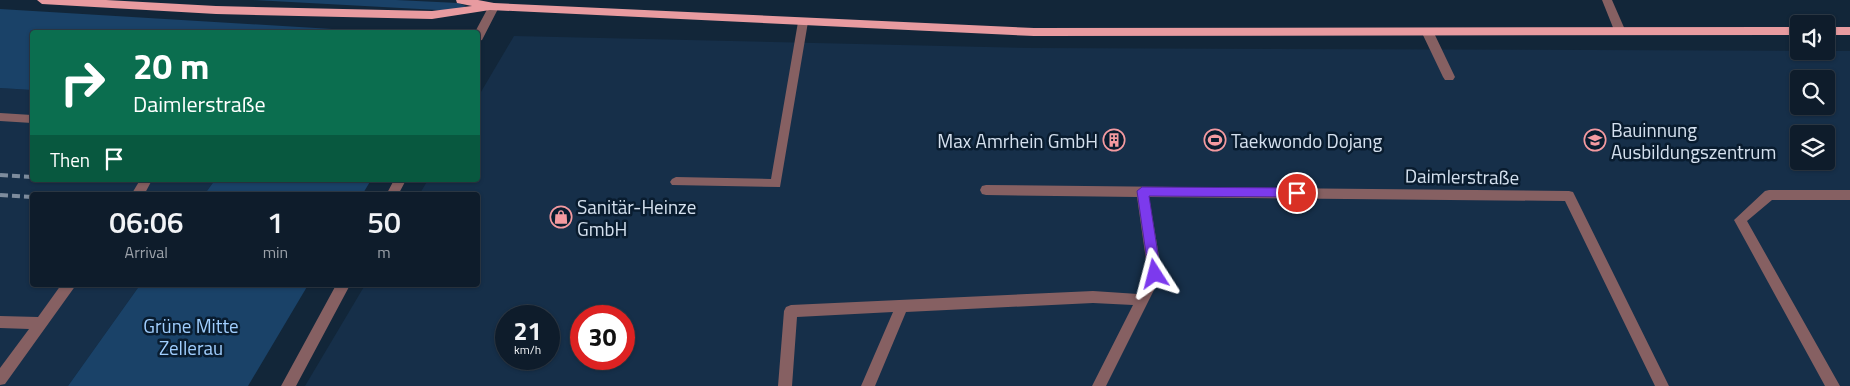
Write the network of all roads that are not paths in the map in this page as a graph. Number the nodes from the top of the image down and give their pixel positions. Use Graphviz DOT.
graph roads {
  1 [pos="42,0"];
  2 [pos="461,0"];
  3 [pos="1607,0"];
  4 [pos="494,7"];
  5 [pos="803,22"];
  6 [pos="1790,31"];
  7 [pos="1835,31"];
  8 [pos="1850,31"];
  9 [pos="1620,32"];
  10 [pos="480,33"];
  11 [pos="1428,33"];
  12 [pos="1449,77"];
  13 [pos="0,117"];
  14 [pos="30,119"];
  15 [pos="676,182"];
  16 [pos="986,190"];
  17 [pos="1142,191"];
  18 [pos="1850,195"];
  19 [pos="67,287"];
  20 [pos="342,287"];
  21 [pos="1142,300"];
  22 [pos="902,306"];
  23 [pos="0,322"];
  24 [pos="39,323"];
  25 [pos="0,379"];
  26 [pos="288,386"];
  27 [pos="785,386"];
  28 [pos="868,386"];
  29 [pos="1099,386"];
  30 [pos="1662,386"];
  31 [pos="1833,386"];
  1 -- 4 [label="main road"];
  2 -- 4 [label="main road"];
  3 -- 9 [label="street"];
  4 -- 5 [label="main road"];
  4 -- 10 [label="street"];
  5 -- 11 [label="main road"];
  5 -- 15 [label="street"];
  6 -- 9 [label="main road"];
  7 -- 8 [label="main road"];
  9 -- 11 [label="main road"];
  11 -- 12 [label="street"];
  13 -- 14 [label="street"];
  16 -- 17 [label="street, Daimlerstraße"];
  17 -- 21 [label="street"];
  17 -- 30 [label="street, Daimlerstraße"];
  18 -- 31 [label="street"];
  19 -- 24 [label="street"];
  20 -- 26 [label="street"];
  21 -- 22 [label="street"];
  21 -- 29 [label="street"];
  22 -- 27 [label="street"];
  22 -- 28 [label="street"];
  23 -- 24 [label="street"];
  24 -- 25 [label="street"];
}
